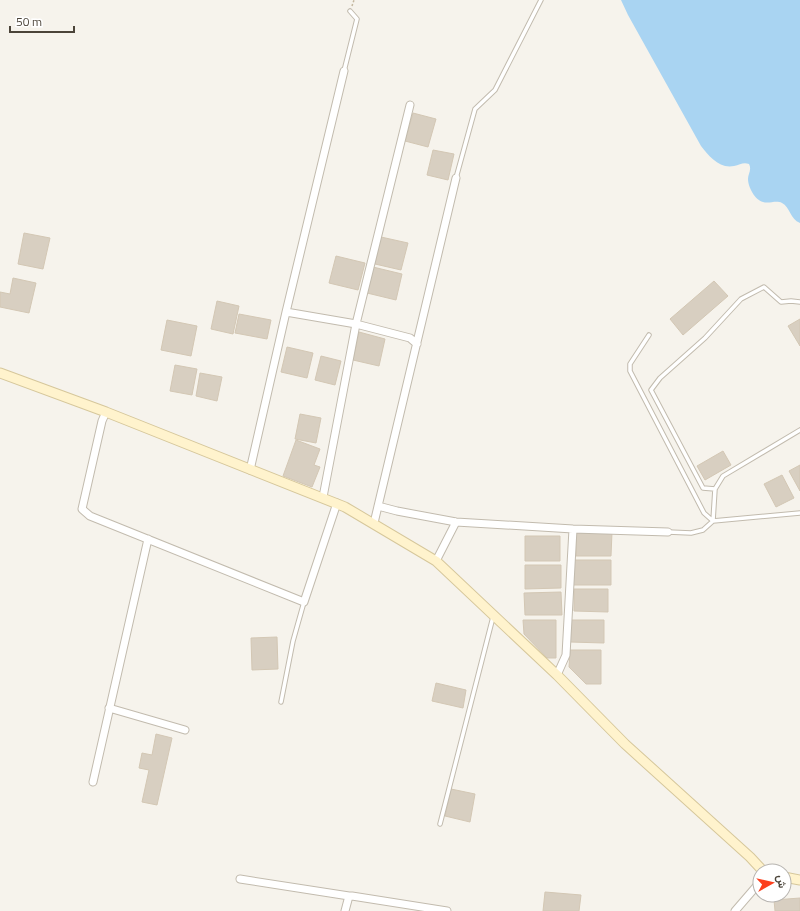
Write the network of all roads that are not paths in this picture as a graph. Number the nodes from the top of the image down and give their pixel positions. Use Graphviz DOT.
graph roads {
  1 [pos="541,0"];
  2 [pos="350,11"];
  3 [pos="344,71"];
  4 [pos="410,105"];
  5 [pos="456,178"];
  6 [pos="800,302"];
  7 [pos="286,312"];
  8 [pos="356,324"];
  9 [pos="649,335"];
  10 [pos="417,344"];
  11 [pos="0,373"];
  12 [pos="106,412"];
  13 [pos="800,430"];
  14 [pos="250,470"];
  15 [pos="715,489"];
  16 [pos="323,497"];
  17 [pos="337,503"];
  18 [pos="378,506"];
  19 [pos="800,513"];
  20 [pos="713,521"];
  21 [pos="456,522"];
  22 [pos="374,523"];
  23 [pos="573,529"];
  24 [pos="668,532"];
  25 [pos="148,539"];
  26 [pos="436,561"];
  27 [pos="304,602"];
  28 [pos="493,616"];
  29 [pos="557,675"];
  30 [pos="281,702"];
  31 [pos="109,708"];
  32 [pos="185,730"];
  33 [pos="93,782"];
  34 [pos="440,824"];
  35 [pos="756,863"];
  36 [pos="240,880"];
  37 [pos="752,891"];
  38 [pos="349,896"];
  39 [pos="345,911"];
  40 [pos="447,911"];
  41 [pos="735,911"];
  1 -- 5 [label="lane"];
  2 -- 3 [label="lane"];
  3 -- 7 [label="street"];
  4 -- 8 [label="street"];
  5 -- 10 [label="street"];
  6 -- 15 [label="lane"];
  7 -- 8 [label="street"];
  7 -- 14 [label="street"];
  8 -- 10 [label="street"];
  8 -- 16 [label="street"];
  9 -- 20 [label="lane"];
  10 -- 18 [label="street"];
  11 -- 12 [label="main road"];
  12 -- 14 [label="main road"];
  12 -- 25 [label="street"];
  13 -- 15 [label="lane"];
  14 -- 16 [label="main road"];
  15 -- 20 [label="lane"];
  16 -- 17 [label="main road"];
  17 -- 22 [label="main road"];
  17 -- 27 [label="street"];
  18 -- 21 [label="street"];
  18 -- 22 [label="street"];
  19 -- 20 [label="lane"];
  20 -- 24 [label="lane"];
  21 -- 23 [label="street"];
  21 -- 26 [label="street"];
  22 -- 26 [label="main road"];
  23 -- 24 [label="street"];
  23 -- 29 [label="street"];
  25 -- 27 [label="street"];
  25 -- 31 [label="street"];
  26 -- 28 [label="main road"];
  27 -- 30 [label="lane"];
  28 -- 29 [label="main road"];
  28 -- 34 [label="lane"];
  29 -- 35 [label="main road"];
  31 -- 32 [label="street"];
  31 -- 33 [label="street"];
  36 -- 38 [label="street"];
  37 -- 41 [label="street"];
  38 -- 39 [label="street"];
  38 -- 40 [label="street"];
}
